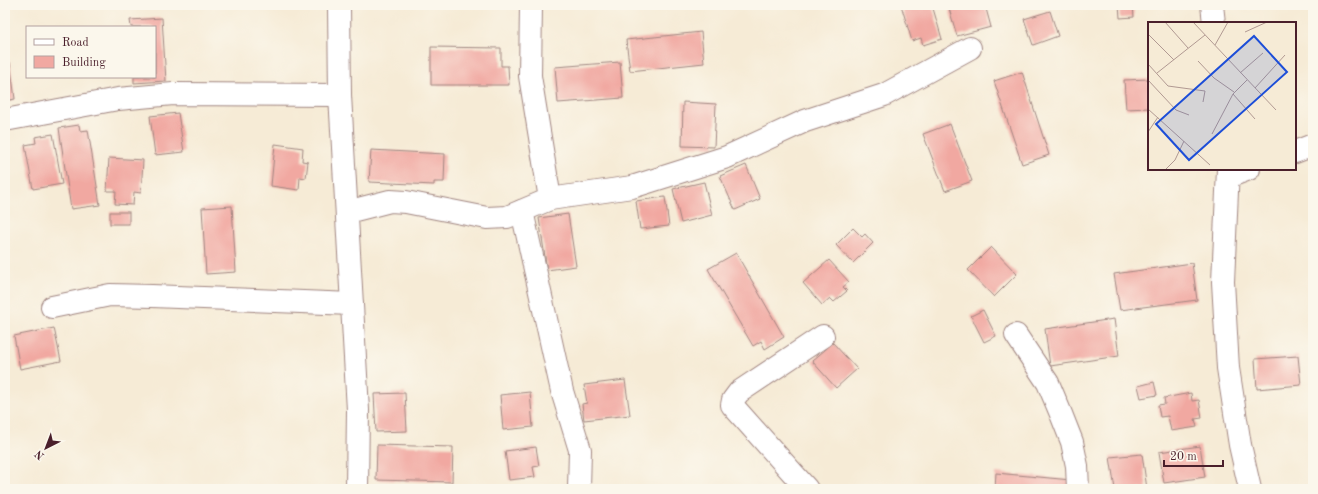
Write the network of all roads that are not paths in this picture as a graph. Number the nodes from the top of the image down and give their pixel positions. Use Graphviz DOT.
graph roads {
  1 [pos="339,5"];
  2 [pos="531,5"];
  3 [pos="1212,5"];
  4 [pos="1214,22"];
  5 [pos="970,48"];
  6 [pos="340,95"];
  7 [pos="5,120"];
  8 [pos="1313,145"];
  9 [pos="1296,152"];
  10 [pos="1244,170"];
  11 [pos="1228,173"];
  12 [pos="550,199"];
  13 [pos="522,211"];
  14 [pos="347,212"];
  15 [pos="352,304"];
  16 [pos="52,307"];
  17 [pos="1016,335"];
  18 [pos="823,336"];
  19 [pos="356,489"];
  20 [pos="579,489"];
  21 [pos="807,489"];
  22 [pos="1078,489"];
  23 [pos="1250,489"];
  1 -- 6 [label="street"];
  2 -- 12 [label="street"];
  3 -- 4 [label="street"];
  5 -- 12 [label="street"];
  6 -- 7 [label="street"];
  6 -- 14 [label="street"];
  8 -- 9 [label="street"];
  10 -- 11 [label="street"];
  11 -- 23 [label="street"];
  12 -- 13 [label="street"];
  13 -- 14 [label="street"];
  13 -- 20 [label="street"];
  14 -- 15 [label="street"];
  15 -- 16 [label="street"];
  15 -- 19 [label="street"];
  17 -- 22 [label="street"];
  18 -- 21 [label="street"];
}
